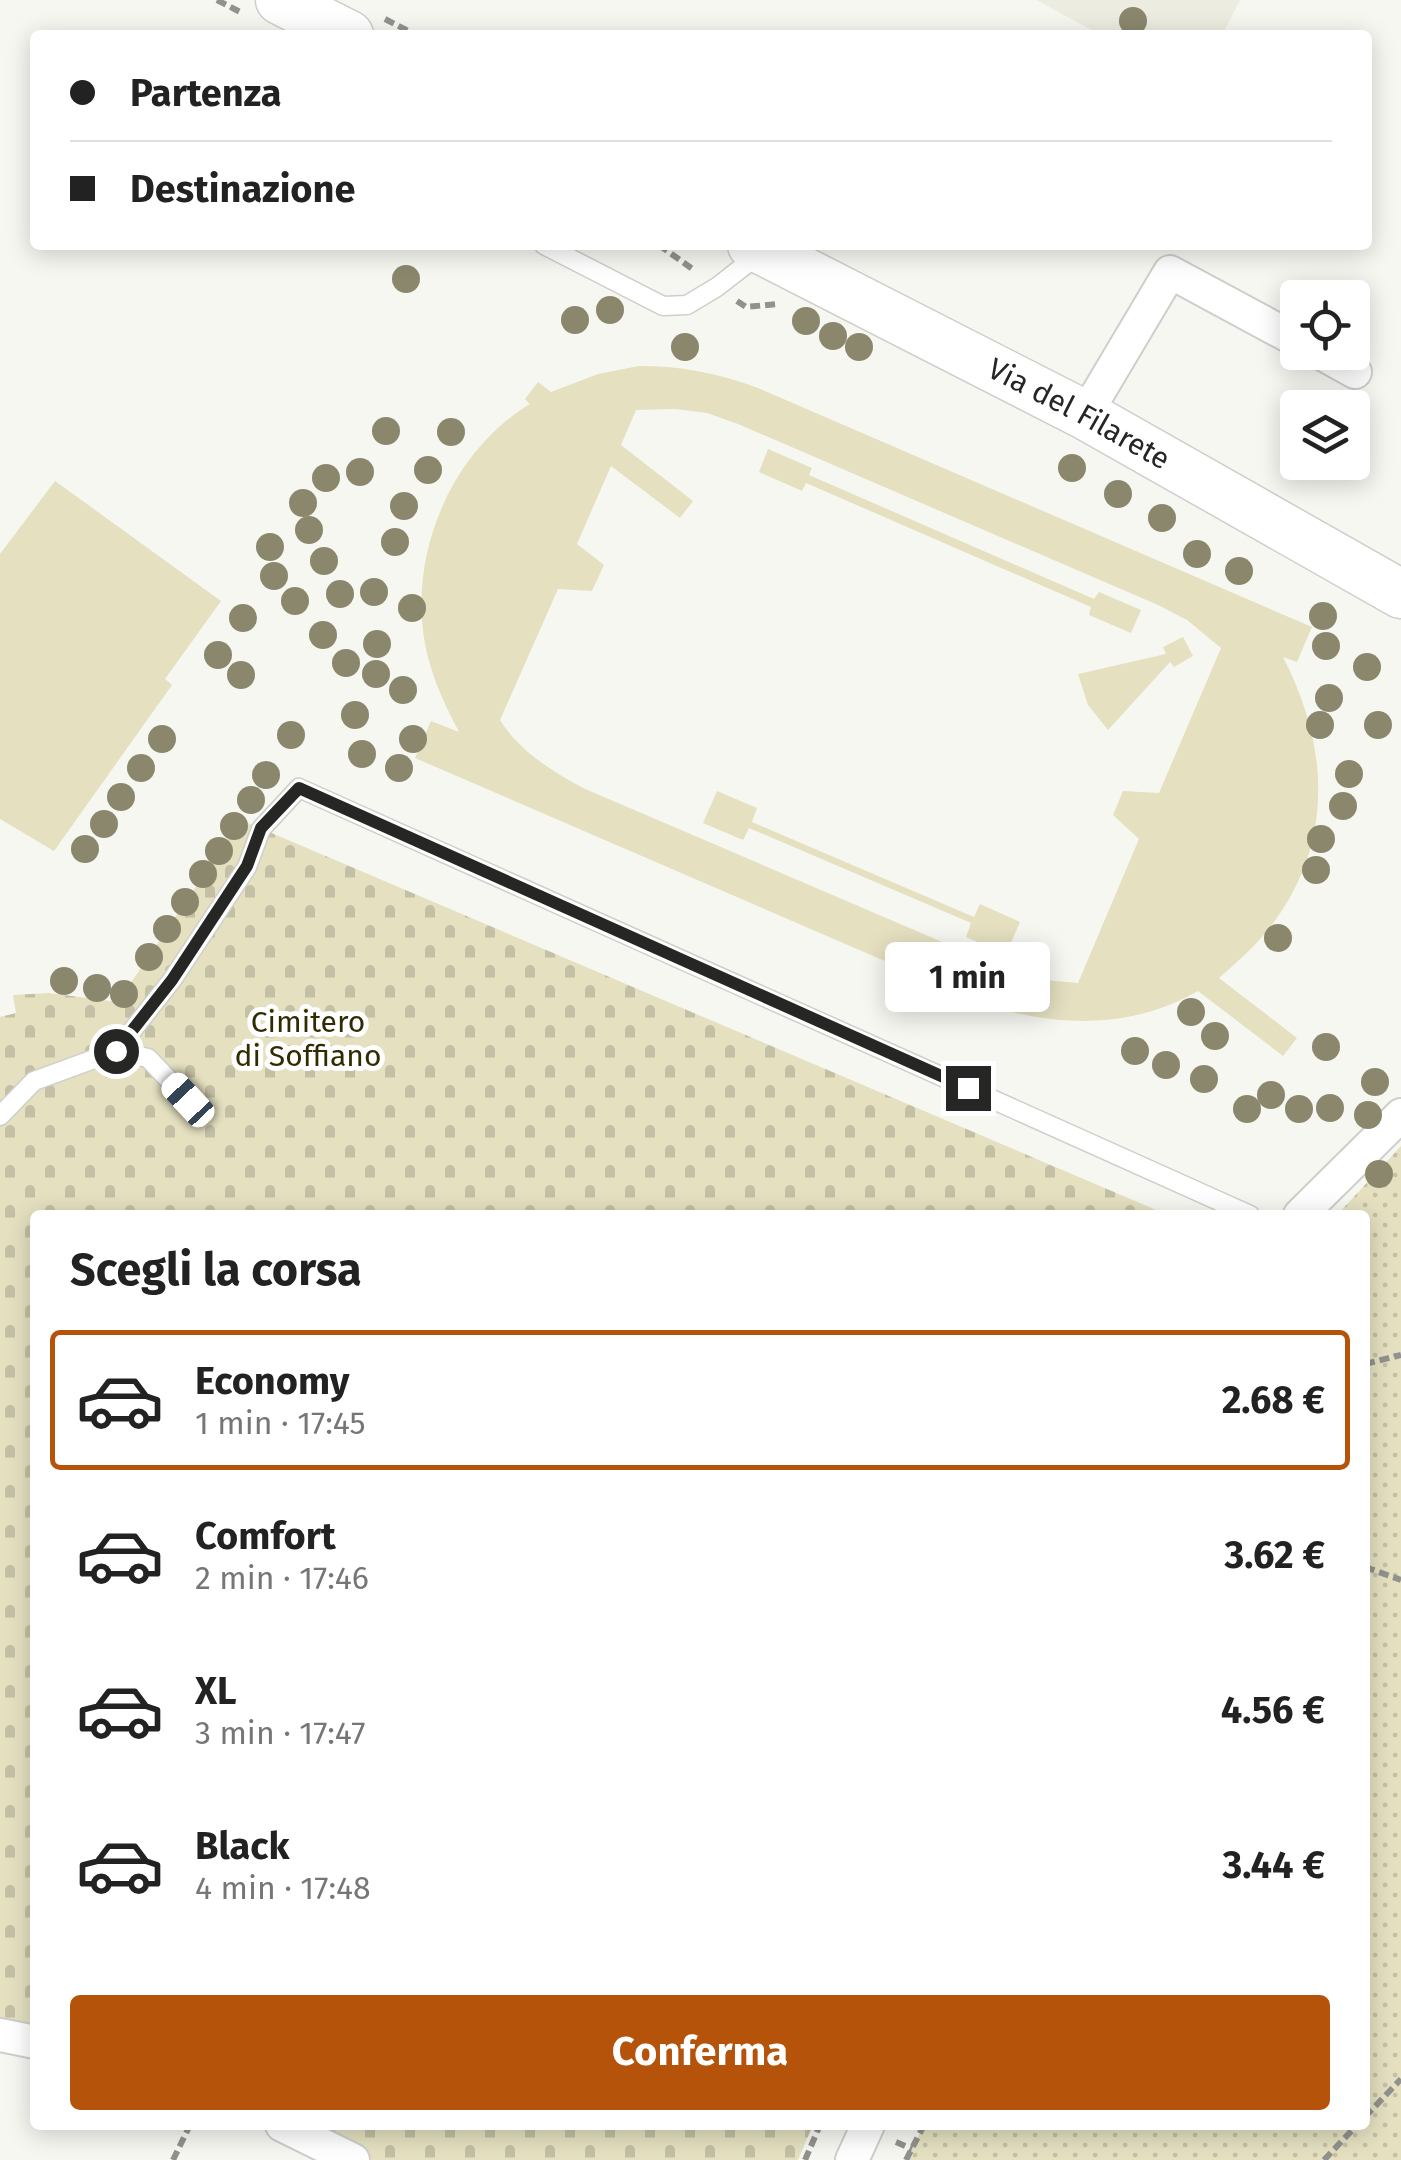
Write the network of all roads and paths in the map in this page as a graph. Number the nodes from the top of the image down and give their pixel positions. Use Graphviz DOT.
graph roads {
  1 [pos="280,0"];
  2 [pos="339,30"];
  3 [pos="554,250"];
  4 [pos="756,250"];
  5 [pos="762,250"];
  6 [pos="1280,331"];
  7 [pos="1351,370"];
  8 [pos="1355,372"];
  9 [pos="1086,415"];
  10 [pos="1401,594"];
  11 [pos="116,1051"];
  12 [pos="188,1100"];
  13 [pos="1401,1115"];
  14 [pos="0,1116"];
  15 [pos="1239,1210"];
  16 [pos="1305,1210"];
  17 [pos="1401,1355"];
  18 [pos="1370,1363"];
  19 [pos="1370,1569"];
  20 [pos="1401,1580"];
  21 [pos="0,2034"];
  22 [pos="30,2041"];
  23 [pos="1401,2079"];
  24 [pos="1370,2112"];
  25 [pos="187,2130"];
  26 [pos="292,2130"];
  27 [pos="818,2130"];
  28 [pos="866,2130"];
  29 [pos="921,2130"];
  30 [pos="1352,2130"];
  31 [pos="172,2160"];
  32 [pos="353,2160"];
  33 [pos="805,2160"];
  34 [pos="852,2160"];
  35 [pos="906,2160"];
  36 [pos="1324,2160"];
  1 -- 2 [label="street"];
  3 -- 4 [label="lane"];
  5 -- 9 [label="street, Via del Filarete"];
  6 -- 9 [label="street"];
  7 -- 8 [label="street"];
  9 -- 10 [label="street, Via del Filarete"];
  11 -- 12 [label="lane"];
  11 -- 14 [label="lane"];
  11 -- 15 [label="lane"];
  13 -- 16 [label="street"];
  17 -- 18 [label="path"];
  19 -- 20 [label="path"];
  21 -- 22 [label="street"];
  23 -- 24 [label="path"];
  25 -- 31 [label="path"];
  26 -- 32 [label="street"];
  27 -- 33 [label="path"];
  28 -- 34 [label="street"];
  29 -- 35 [label="path"];
  30 -- 36 [label="path"];
}
